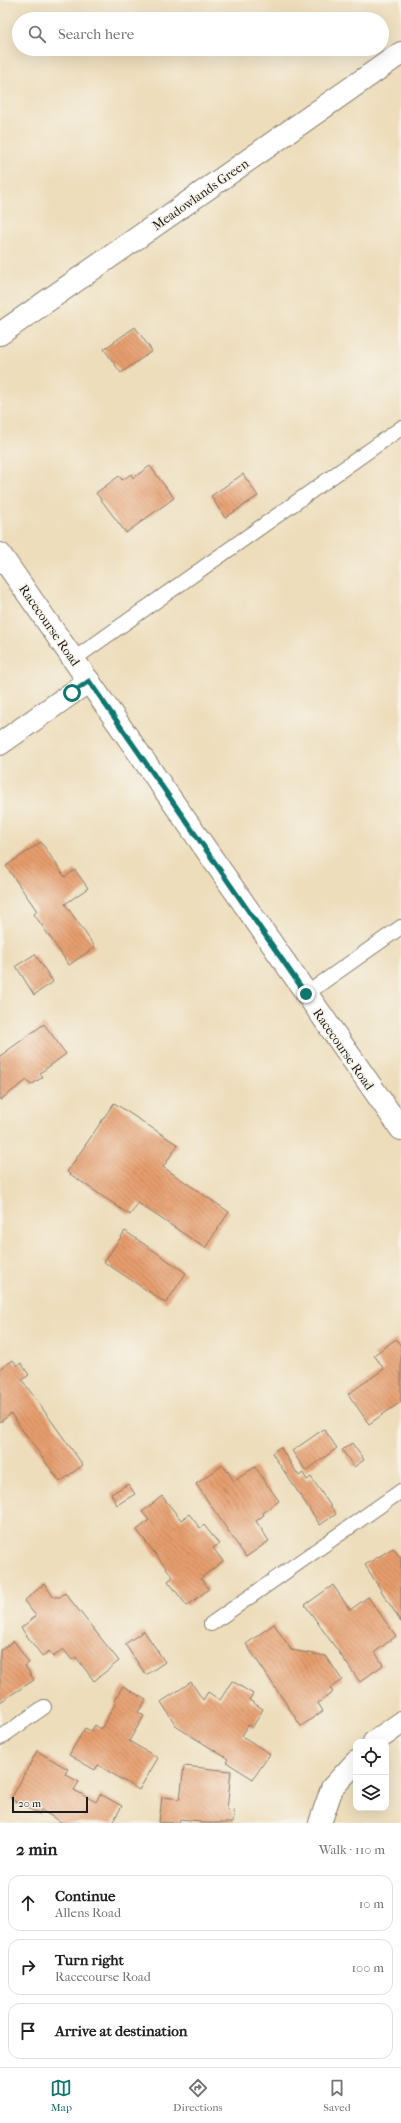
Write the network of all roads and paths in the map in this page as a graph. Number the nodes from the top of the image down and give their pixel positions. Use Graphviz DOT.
graph roads {
  1 [pos="401,53"];
  2 [pos="0,334"];
  3 [pos="401,428"];
  4 [pos="0,554"];
  5 [pos="74,659"];
  6 [pos="89,681"];
  7 [pos="0,744"];
  8 [pos="401,927"];
  9 [pos="306,994"];
  10 [pos="401,1129"];
  11 [pos="401,1491"];
  12 [pos="212,1624"];
  13 [pos="44,1707"];
  14 [pos="401,1723"];
  15 [pos="0,1738"];
  16 [pos="378,1739"];
  17 [pos="353,1765"];
  18 [pos="320,1823"];
  1 -- 2 [label="street, Meadowlands Green"];
  3 -- 5 [label="lane"];
  4 -- 5 [label="street, Racecourse Road"];
  5 -- 6 [label="street, Racecourse Road"];
  6 -- 7 [label="street"];
  6 -- 9 [label="street, Racecourse Road"];
  8 -- 9 [label="lane"];
  9 -- 10 [label="street, Racecourse Road"];
  11 -- 12 [label="lane"];
  13 -- 15 [label="lane"];
  14 -- 16 [label="street"];
  17 -- 18 [label="street"];
}
